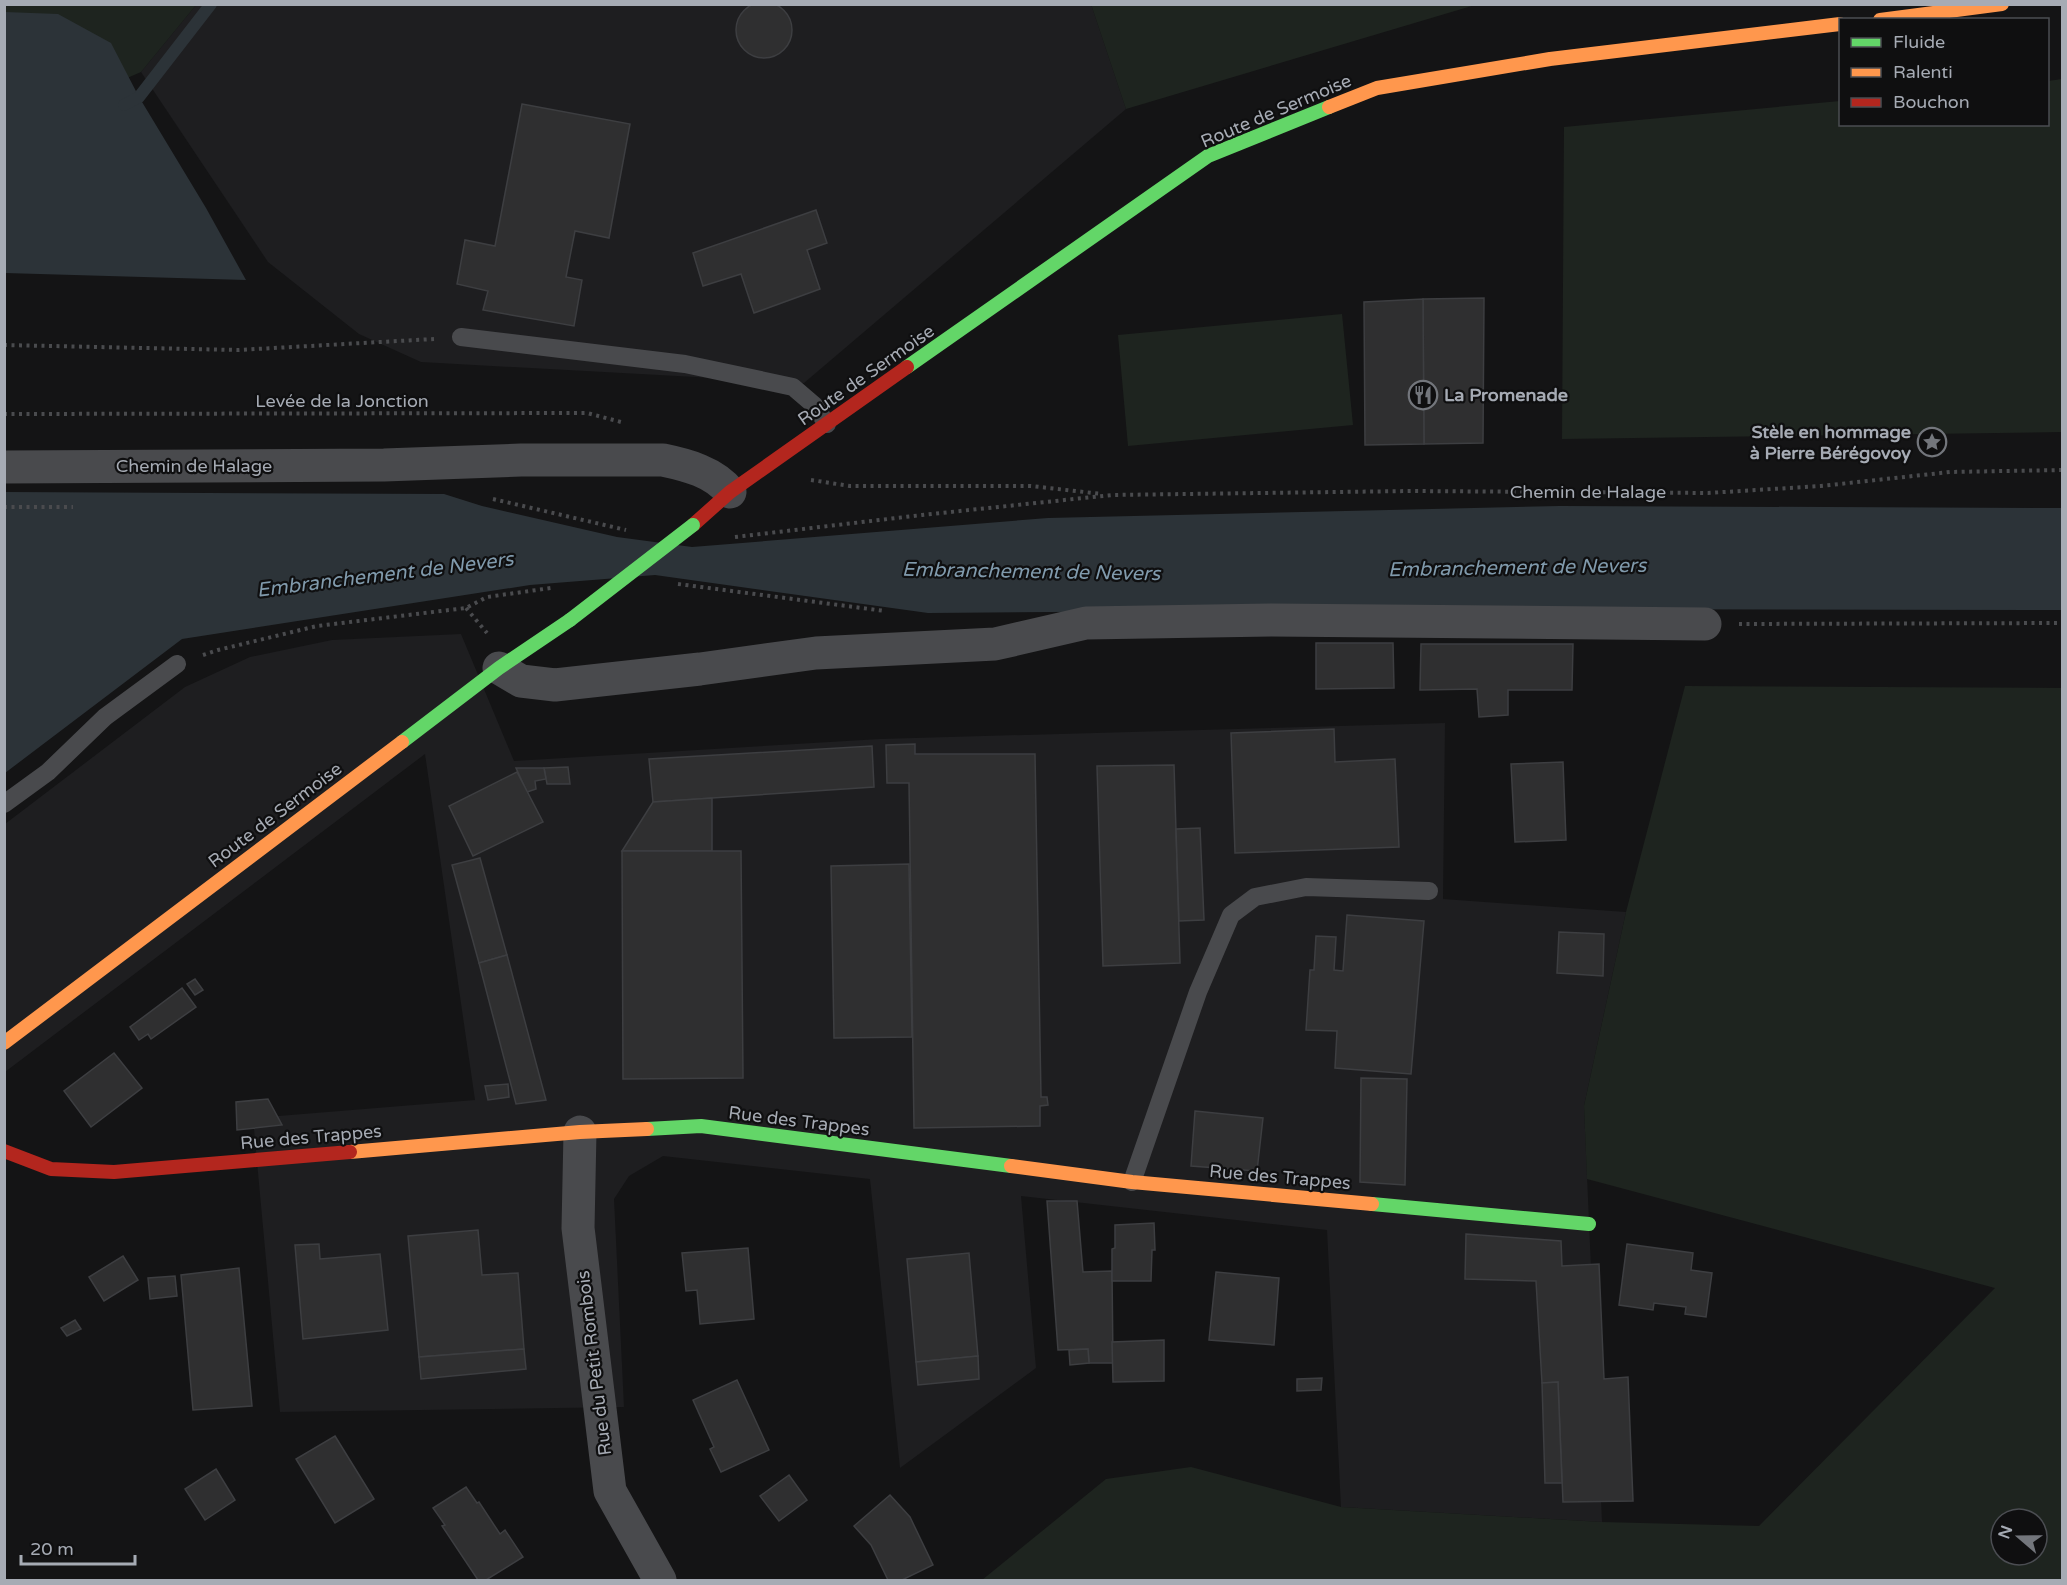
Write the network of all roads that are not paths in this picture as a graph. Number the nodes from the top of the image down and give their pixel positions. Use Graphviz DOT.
graph roads {
  1 [pos="2002,4"];
  2 [pos="1895,18"];
  3 [pos="1839,24"];
  4 [pos="461,337"];
  5 [pos="827,424"];
  6 [pos="4,466"];
  7 [pos="730,492"];
  8 [pos="1704,624"];
  9 [pos="177,664"];
  10 [pos="499,668"];
  11 [pos="4,804"];
  12 [pos="1429,891"];
  13 [pos="4,1043"];
  14 [pos="580,1132"];
  15 [pos="4,1151"];
  16 [pos="1132,1182"];
  17 [pos="1589,1224"];
  18 [pos="660,1581"];
  1 -- 2 [label="main road"];
  3 -- 5 [label="main road, Route de Sermoise"];
  4 -- 5 [label="lane"];
  5 -- 7 [label="main road, Route de Sermoise"];
  6 -- 7 [label="street, Chemin de Halage"];
  7 -- 10 [label="main road, Route de Sermoise, bridge"];
  8 -- 10 [label="street"];
  9 -- 11 [label="lane"];
  10 -- 13 [label="main road, Route de Sermoise"];
  12 -- 16 [label="lane"];
  14 -- 15 [label="main road, Rue des Trappes"];
  14 -- 16 [label="main road, Rue des Trappes"];
  14 -- 18 [label="street, Rue du Petit Rombois"];
  16 -- 17 [label="main road, Rue des Trappes"];
}
